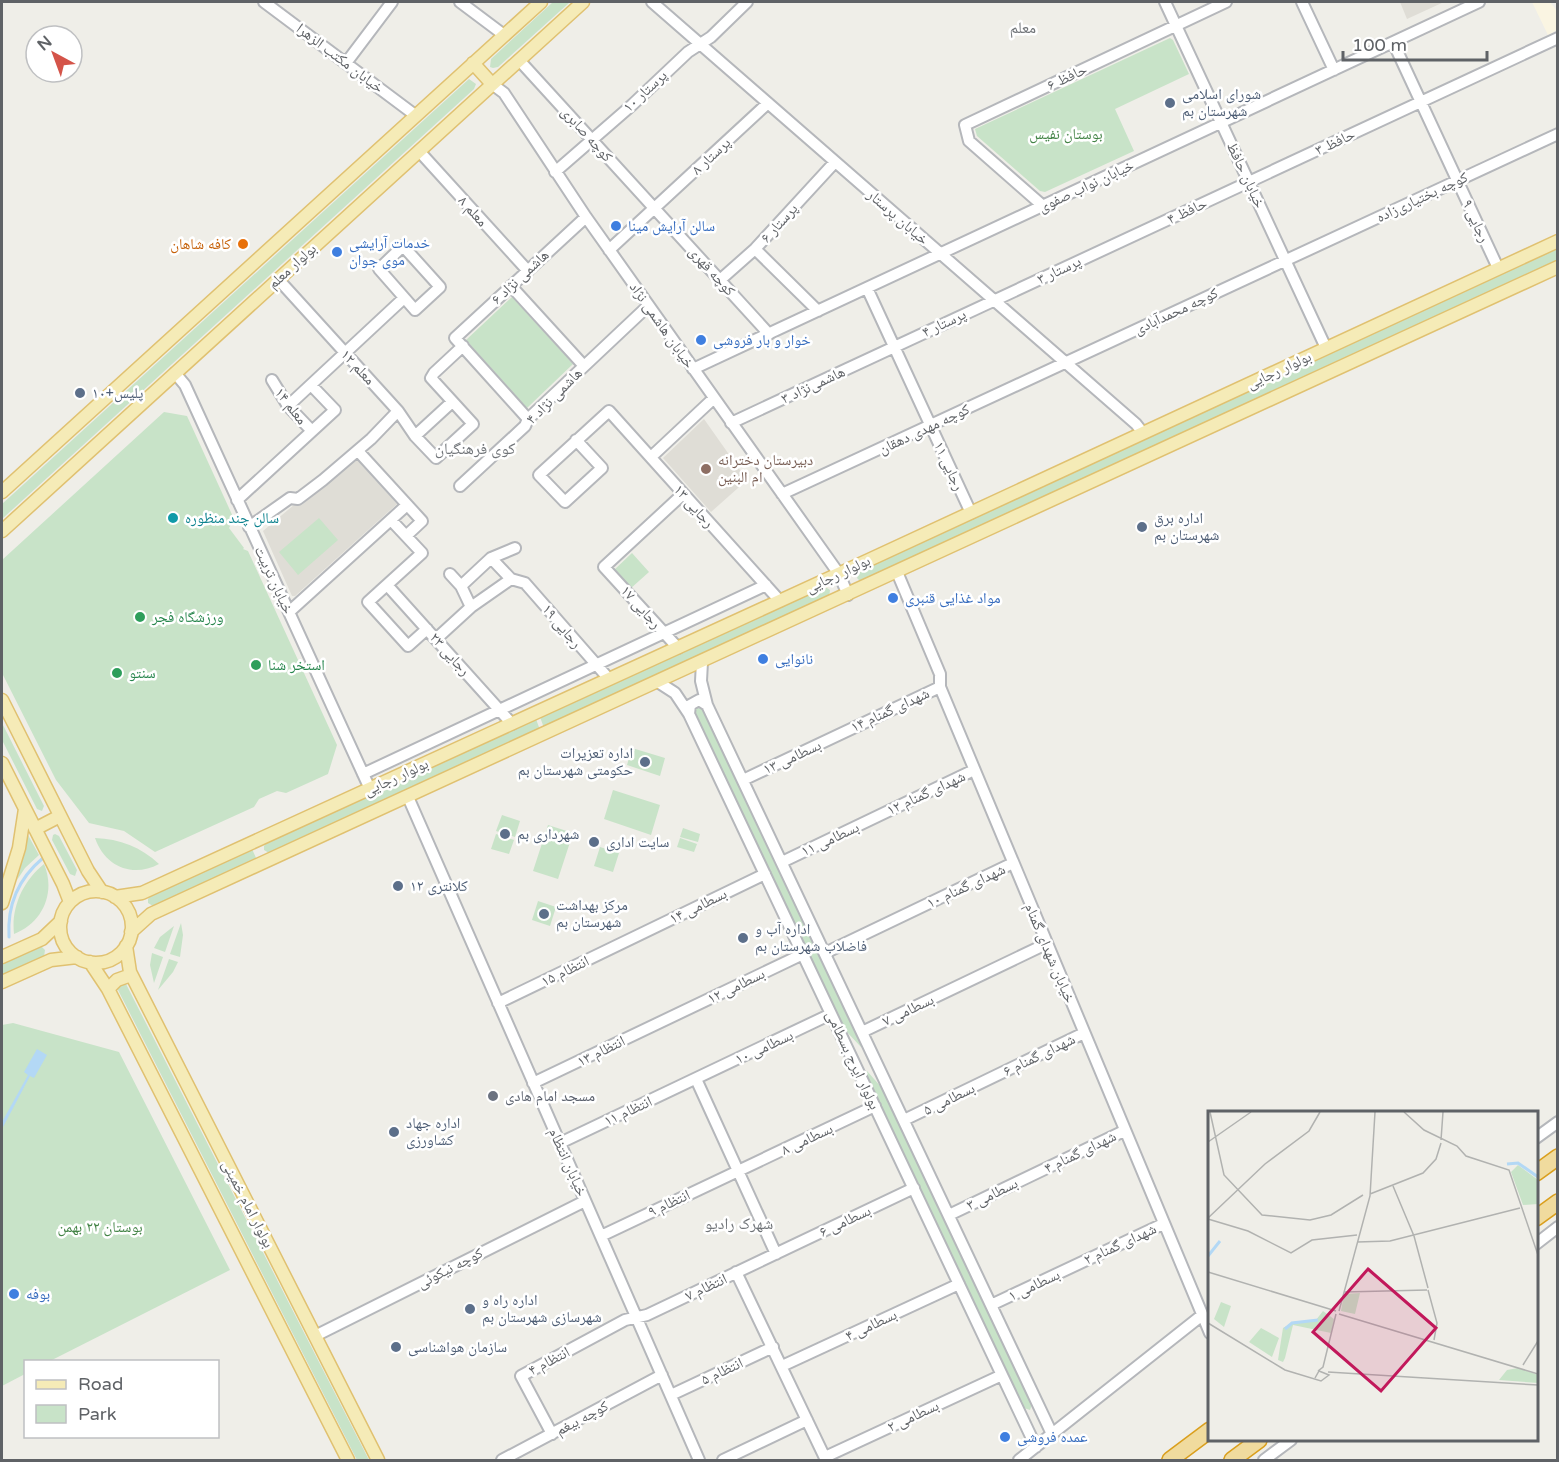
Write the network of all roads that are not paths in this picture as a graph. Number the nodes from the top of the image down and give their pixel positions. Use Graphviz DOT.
graph roads {
  1 [pos="265,2"];
  2 [pos="392,2"];
  3 [pos="460,2"];
  4 [pos="541,2"];
  5 [pos="583,2"];
  6 [pos="652,2"];
  7 [pos="747,2"];
  8 [pos="1165,2"];
  9 [pos="1226,2"];
  10 [pos="1302,2"];
  11 [pos="1479,2"];
  12 [pos="1176,26"];
  13 [pos="504,35"];
  14 [pos="1557,38"];
  15 [pos="1393,42"];
  16 [pos="700,44"];
  17 [pos="519,60"];
  18 [pos="346,63"];
  19 [pos="473,63"];
  20 [pos="1334,70"];
  21 [pos="492,84"];
  22 [pos="1421,102"];
  23 [pos="768,103"];
  24 [pos="415,115"];
  25 [pos="1221,123"];
  26 [pos="1557,134"];
  27 [pos="591,138"];
  28 [pos="419,151"];
  29 [pos="835,162"];
  30 [pos="555,172"];
  31 [pos="1457,180"];
  32 [pos="1249,182"];
  33 [pos="1043,206"];
  34 [pos="655,208"];
  35 [pos="586,217"];
  36 [pos="1124,240"];
  37 [pos="1557,241"];
  38 [pos="755,249"];
  39 [pos="609,250"];
  40 [pos="940,254"];
  41 [pos="1286,260"];
  42 [pos="1557,267"];
  43 [pos="1498,268"];
  44 [pos="528,271"];
  45 [pos="278,279"];
  46 [pos="720,280"];
  47 [pos="511,286"];
  48 [pos="867,288"];
  49 [pos="404,298"];
  50 [pos="994,300"];
  51 [pos="648,306"];
  52 [pos="818,311"];
  53 [pos="769,334"];
  54 [pos="459,342"];
  55 [pos="894,347"];
  56 [pos="1326,348"];
  57 [pos="345,353"];
  58 [pos="1066,363"];
  59 [pos="584,366"];
  60 [pos="693,369"];
  61 [pos="175,373"];
  62 [pos="272,380"];
  63 [pos="311,385"];
  64 [pos="1233,391"];
  65 [pos="714,398"];
  66 [pos="452,402"];
  67 [pos="288,406"];
  68 [pos="398,411"];
  69 [pos="1243,412"];
  70 [pos="528,419"];
  71 [pos="731,423"];
  72 [pos="931,425"];
  73 [pos="312,431"];
  74 [pos="1143,433"];
  75 [pos="415,436"];
  76 [pos="576,441"];
  77 [pos="358,451"];
  78 [pos="651,457"];
  79 [pos="460,486"];
  80 [pos="2,492"];
  81 [pos="683,494"];
  82 [pos="782,494"];
  83 [pos="237,500"];
  84 [pos="407,505"];
  85 [pos="971,513"];
  86 [pos="391,520"];
  87 [pos="249,527"];
  88 [pos="2,531"];
  89 [pos="406,536"];
  90 [pos="515,548"];
  91 [pos="491,558"];
  92 [pos="836,570"];
  93 [pos="897,572"];
  94 [pos="450,574"];
  95 [pos="511,579"];
  96 [pos="387,585"];
  97 [pos="766,585"];
  98 [pos="461,586"];
  99 [pos="848,595"];
  100 [pos="780,601"];
  101 [pos="471,607"];
  102 [pos="288,612"];
  103 [pos="427,629"];
  104 [pos="664,633"];
  105 [pos="436,639"];
  106 [pos="678,648"];
  107 [pos="702,662"];
  108 [pos="596,665"];
  109 [pos="609,679"];
  110 [pos="658,682"];
  111 [pos="940,687"];
  112 [pos="2,700"];
  113 [pos="707,705"];
  114 [pos="500,710"];
  115 [pos="689,714"];
  116 [pos="512,724"];
  117 [pos="841,734"];
  118 [pos="2,763"];
  119 [pos="974,770"];
  120 [pos="363,774"];
  121 [pos="742,780"];
  122 [pos="370,789"];
  123 [pos="408,797"];
  124 [pos="25,809"];
  125 [pos="60,816"];
  126 [pos="878,816"];
  127 [pos="35,829"];
  128 [pos="264,837"];
  129 [pos="273,858"];
  130 [pos="782,862"];
  131 [pos="1013,864"];
  132 [pos="765,874"];
  133 [pos="102,892"];
  134 [pos="115,897"];
  135 [pos="70,902"];
  136 [pos="2,903"];
  137 [pos="61,921"];
  138 [pos="131,932"];
  139 [pos="632,939"];
  140 [pos="1046,944"];
  141 [pos="126,945"];
  142 [pos="825,953"];
  143 [pos="803,954"];
  144 [pos="2,957"];
  145 [pos="77,957"];
  146 [pos="90,962"];
  147 [pos="131,975"];
  148 [pos="2,982"];
  149 [pos="108,989"];
  150 [pos="498,1003"];
  151 [pos="831,1014"];
  152 [pos="668,1018"];
  153 [pos="862,1032"];
  154 [pos="1084,1033"];
  155 [pos="873,1055"];
  156 [pos="854,1063"];
  157 [pos="994,1077"];
  158 [pos="696,1079"];
  159 [pos="534,1083"];
  160 [pos="875,1106"];
  161 [pos="904,1120"];
  162 [pos="1557,1122"];
  163 [pos="1124,1131"];
  164 [pos="1538,1136"];
  165 [pos="560,1143"];
  166 [pos="1557,1157"];
  167 [pos="738,1171"];
  168 [pos="1538,1171"];
  169 [pos="1036,1173"];
  170 [pos="914,1188"];
  171 [pos="585,1201"];
  172 [pos="1557,1202"];
  173 [pos="949,1215"];
  174 [pos="1538,1216"];
  175 [pos="1163,1224"];
  176 [pos="1557,1227"];
  177 [pos="601,1236"];
  178 [pos="1538,1242"];
  179 [pos="776,1254"];
  180 [pos="1077,1265"];
  181 [pos="736,1272"];
  182 [pos="959,1284"];
  183 [pos="991,1305"];
  184 [pos="1201,1316"];
  185 [pos="636,1317"];
  186 [pos="1208,1331"];
  187 [pos="315,1336"];
  188 [pos="773,1347"];
  189 [pos="782,1366"];
  190 [pos="662,1375"];
  191 [pos="1002,1375"];
  192 [pos="670,1395"];
  193 [pos="1037,1402"];
  194 [pos="1019,1411"];
  195 [pos="807,1420"];
  196 [pos="1208,1431"];
  197 [pos="552,1434"];
  198 [pos="1052,1434"];
  199 [pos="1258,1441"];
  200 [pos="1290,1441"];
  201 [pos="1036,1447"];
  202 [pos="825,1459"];
  203 [pos="348,1461"];
  204 [pos="378,1461"];
  205 [pos="502,1461"];
  206 [pos="699,1461"];
  207 [pos="723,1461"];
  208 [pos="1019,1461"];
  209 [pos="1170,1461"];
  210 [pos="1232,1461"];
  211 [pos="1264,1461"];
  1 -- 18 [label="street, خیابان مکتب الزهرا"];
  2 -- 18 [label="street"];
  3 -- 13 [label="street"];
  4 -- 13 [label="main road, بولوار معلم"];
  5 -- 17 [label="main road, بولوار معلم"];
  6 -- 16 [label="street, خیابان پرستار"];
  7 -- 16 [label="street, پرستار ۱۰"];
  8 -- 12 [label="street, خیابان حافظ"];
  9 -- 12 [label="street"];
  10 -- 20 [label="street"];
  11 -- 15 [label="street, خیابان نواب صفوی"];
  12 -- 25 [label="street, خیابان حافظ"];
  12 -- 33 [label="street, حافظ ۶"];
  13 -- 19 [label="main road, بولوار معلم"];
  14 -- 22 [label="street, حافظ ۳"];
  15 -- 20 [label="street, خیابان نواب صفوی"];
  15 -- 22 [label="street, رجایی ۹"];
  16 -- 23 [label="street, خیابان پرستار"];
  16 -- 27 [label="street, پرستار ۱۰"];
  17 -- 21 [label="main road, بولوار معلم"];
  17 -- 27 [label="street, کوچه صابری"];
  18 -- 24 [label="street, خیابان مکتب الزهرا"];
  19 -- 21 [label="main road"];
  19 -- 24 [label="main road, بولوار معلم"];
  20 -- 25 [label="street, خیابان نواب صفوی"];
  21 -- 28 [label="main road, بولوار معلم"];
  21 -- 30 [label="street, خیابان هاشمی نژاد"];
  22 -- 31 [label="street, رجایی ۹"];
  22 -- 32 [label="street, حافظ ۳"];
  23 -- 29 [label="street, خیابان پرستار"];
  23 -- 34 [label="street, پرستار ۸"];
  24 -- 80 [label="main road, بولوار معلم"];
  25 -- 32 [label="street, خیابان حافظ"];
  25 -- 33 [label="street, خیابان نواب صفوی"];
  26 -- 31 [label="street, کوچه بختیاری‌زاده"];
  27 -- 30 [label="street, پرستار ۱۰"];
  27 -- 34 [label="street, کوچه صابری"];
  28 -- 44 [label="street, معلم ۸"];
  28 -- 45 [label="main road, بولوار معلم"];
  29 -- 38 [label="street, پرستار ۶"];
  29 -- 40 [label="street, خیابان پرستار"];
  30 -- 35 [label="street, خیابان هاشمی نژاد"];
  31 -- 41 [label="street, کوچه بختیاری‌زاده"];
  31 -- 43 [label="street, رجایی ۹"];
  32 -- 36 [label="street, حافظ ۴"];
  32 -- 41 [label="street, خیابان حافظ"];
  33 -- 40 [label="street, خیابان نواب صفوی"];
  34 -- 39 [label="street, پرستار ۸"];
  34 -- 46 [label="street, کوچه قهری"];
  35 -- 39 [label="street, خیابان هاشمی نژاد"];
  35 -- 44 [label="street, هاشمی نژاد ۶"];
  36 -- 50 [label="street, پرستار ۳"];
  37 -- 43 [label="main road, بولوار رجایی"];
  38 -- 46 [label="street, پرستار ۶"];
  38 -- 52 [label="street"];
  39 -- 51 [label="street, خیابان هاشمی نژاد"];
  40 -- 48 [label="street, خیابان نواب صفوی"];
  40 -- 50 [label="street, خیابان پرستار"];
  41 -- 56 [label="street, خیابان حافظ"];
  41 -- 58 [label="street, کوچه محمدآبادی"];
  42 -- 69 [label="main road, بولوار رجایی"];
  43 -- 56 [label="main road, بولوار رجایی"];
  44 -- 47 [label="street, هاشمی نژاد ۶"];
  45 -- 57 [label="street, معلم ۱۲"];
  45 -- 61 [label="main road, بولوار معلم"];
  46 -- 53 [label="street, کوچه قهری"];
  47 -- 54 [label="street, هاشمی نژاد ۶"];
  47 -- 59 [label="street"];
  48 -- 52 [label="street, خیابان نواب صفوی"];
  48 -- 55 [label="street, رجایی ۱۱"];
  49 -- 49 [label="street"];
  49 -- 57 [label="street"];
  50 -- 55 [label="street, پرستار ۴"];
  50 -- 58 [label="street, خیابان پرستار"];
  51 -- 59 [label="street, هاشمی نژاد ۴"];
  51 -- 60 [label="street, خیابان هاشمی نژاد"];
  52 -- 53 [label="street, خیابان نواب صفوی"];
  53 -- 60 [label="street, خیابان نواب صفوی"];
  54 -- 66 [label="street, هاشمی نژاد ۶"];
  54 -- 70 [label="street"];
  55 -- 71 [label="street, هاشمی‌نژاد ۳"];
  55 -- 72 [label="street, رجایی ۱۱"];
  56 -- 64 [label="main road, بولوار رجایی"];
  57 -- 63 [label="street"];
  57 -- 68 [label="street, معلم ۱۲"];
  58 -- 72 [label="street, کوچه مهدی دهقان"];
  58 -- 74 [label="street, خیابان پرستار"];
  59 -- 70 [label="street, هاشمی نژاد ۴"];
  60 -- 65 [label="street, خیابان هاشمی نژاد"];
  61 -- 83 [label="street, خیابان تربیت"];
  61 -- 88 [label="main road, بولوار معلم"];
  62 -- 67 [label="street, معلم ۱۴"];
  63 -- 67 [label="street"];
  63 -- 73 [label="street"];
  64 -- 69 [label="main road"];
  64 -- 74 [label="main road, بولوار رجایی"];
  65 -- 71 [label="street, خیابان هاشمی نژاد"];
  65 -- 78 [label="street"];
  66 -- 75 [label="street"];
  66 -- 75 [label="street, معلم ۱۲"];
  67 -- 73 [label="street, معلم ۱۴"];
  68 -- 75 [label="street, معلم ۱۲"];
  68 -- 77 [label="street"];
  69 -- 93 [label="main road, بولوار رجایی"];
  70 -- 79 [label="street, هاشمی نژاد ۴"];
  71 -- 82 [label="street, خیابان هاشمی نژاد"];
  72 -- 82 [label="street, کوچه مهدی دهقان"];
  72 -- 85 [label="street, رجایی ۱۱"];
  73 -- 83 [label="street"];
  74 -- 85 [label="main road, بولوار رجایی"];
  76 -- 76 [label="street"];
  76 -- 78 [label="street, رجایی ۱۳"];
  77 -- 84 [label="street"];
  77 -- 87 [label="street"];
  78 -- 81 [label="street, رجایی ۱۳"];
  81 -- 97 [label="street, رجایی ۱۳"];
  81 -- 104 [label="street, رجایی ۱۷"];
  82 -- 92 [label="street, خیابان هاشمی نژاد"];
  83 -- 87 [label="street, خیابان تربیت"];
  84 -- 86 [label="street"];
  84 -- 89 [label="street"];
  85 -- 92 [label="main road, بولوار رجایی"];
  86 -- 89 [label="street"];
  86 -- 102 [label="street"];
  87 -- 102 [label="street, خیابان تربیت"];
  89 -- 96 [label="street"];
  90 -- 91 [label="street"];
  91 -- 95 [label="street, رجایی ۱۹"];
  91 -- 98 [label="street"];
  92 -- 99 [label="street, خیابان هاشمی نژاد"];
  92 -- 100 [label="main road, بولوار رجایی"];
  93 -- 99 [label="main road, بولوار رجایی"];
  93 -- 111 [label="street, خیابان شهدای گمنام"];
  94 -- 98 [label="street"];
  95 -- 101 [label="street"];
  95 -- 108 [label="street, رجایی ۱۹"];
  96 -- 103 [label="street, رجایی ۲۳"];
  96 -- 103 [label="street"];
  97 -- 100 [label="street, رجایی ۱۳"];
  97 -- 104 [label="street"];
  98 -- 101 [label="street"];
  99 -- 107 [label="main road, بولوار رجایی"];
  100 -- 106 [label="main road, بولوار رجایی"];
  101 -- 105 [label="street"];
  102 -- 120 [label="street, خیابان تربیت"];
  103 -- 105 [label="street, رجایی ۲۳"];
  104 -- 106 [label="street, رجایی ۱۷"];
  104 -- 108 [label="street"];
  105 -- 114 [label="street, رجایی ۲۳"];
  106 -- 109 [label="main road, بولوار رجایی"];
  107 -- 110 [label="main road, بولوار رجایی"];
  107 -- 113 [label="street, بولوار ایرج بسطامی"];
  108 -- 109 [label="street, رجایی ۱۹"];
  108 -- 114 [label="street"];
  109 -- 116 [label="main road, بولوار رجایی"];
  110 -- 115 [label="street, بولوار ایرج بسطامی"];
  110 -- 123 [label="main road, بولوار رجایی"];
  111 -- 117 [label="street, شهدای گمنام ۱۴"];
  111 -- 119 [label="street, خیابان شهدای گمنام"];
  112 -- 125 [label="main road"];
  113 -- 115 [label="street"];
  113 -- 121 [label="street, بولوار ایرج بسطامی"];
  114 -- 116 [label="street, رجایی ۲۳"];
  114 -- 120 [label="street"];
  115 -- 132 [label="street, بولوار ایرج بسطامی"];
  116 -- 122 [label="main road, بولوار رجایی"];
  117 -- 121 [label="street, بسطامی ۱۳"];
  118 -- 124 [label="main road"];
  119 -- 126 [label="street, شهدای گمنام ۱۲"];
  119 -- 131 [label="street, خیابان شهدای گمنام"];
  120 -- 122 [label="street, خیابان تربیت"];
  121 -- 130 [label="street, بولوار ایرج بسطامی"];
  122 -- 128 [label="main road, بولوار رجایی"];
  123 -- 129 [label="main road, بولوار رجایی"];
  123 -- 150 [label="street, خیابان انتظام"];
  124 -- 127 [label="main road"];
  124 -- 136 [label="main road"];
  125 -- 127 [label="main road"];
  125 -- 133 [label="main road"];
  126 -- 130 [label="street, بسطامی ۱۱"];
  127 -- 135 [label="main road"];
  128 -- 129 [label="main road"];
  128 -- 134 [label="main road, بولوار رجایی"];
  129 -- 138 [label="main road, بولوار رجایی"];
  130 -- 142 [label="street, بولوار ایرج بسطامی"];
  131 -- 140 [label="street, خیابان شهدای گمنام"];
  131 -- 142 [label="street, شهدای گمنام ۱۰"];
  132 -- 139 [label="street, بسطامی ۱۴"];
  132 -- 143 [label="street, بولوار ایرج بسطامی"];
  133 -- 134 [label="main road"];
  133 -- 135 [label="main road"];
  134 -- 138 [label="main road"];
  135 -- 137 [label="main road"];
  137 -- 144 [label="main road"];
  137 -- 145 [label="main road"];
  138 -- 141 [label="main road"];
  139 -- 150 [label="street, انتظام ۱۵"];
  140 -- 153 [label="street, بسطامی ۷"];
  140 -- 154 [label="street, خیابان شهدای گمنام"];
  141 -- 146 [label="main road"];
  141 -- 147 [label="main road, بولوار امام خمینی"];
  142 -- 153 [label="street, بولوار ایرج بسطامی"];
  143 -- 151 [label="street, بولوار ایرج بسطامی"];
  143 -- 152 [label="street, بسطامی ۱۲"];
  145 -- 146 [label="main road"];
  145 -- 148 [label="main road"];
  146 -- 149 [label="main road, بولوار امام خمینی"];
  147 -- 149 [label="main road"];
  147 -- 187 [label="main road, بولوار امام خمینی"];
  149 -- 203 [label="main road, بولوار امام خمینی"];
  150 -- 159 [label="street, خیابان انتظام"];
  151 -- 156 [label="street, بولوار ایرج بسطامی"];
  151 -- 158 [label="street, بسطامی ۱۰"];
  152 -- 159 [label="street, انتظام ۱۳"];
  153 -- 155 [label="street, بولوار ایرج بسطامی"];
  154 -- 157 [label="street, شهدای گمنام ۶"];
  154 -- 163 [label="street, خیابان شهدای گمنام"];
  155 -- 156 [label="street"];
  155 -- 161 [label="street, بولوار ایرج بسطامی"];
  156 -- 160 [label="street, بولوار ایرج بسطامی"];
  157 -- 161 [label="street, بسطامی ۵"];
  158 -- 165 [label="street, انتظام ۱۱"];
  158 -- 167 [label="street"];
  159 -- 165 [label="street, خیابان انتظام"];
  160 -- 167 [label="street, بسطامی ۸"];
  160 -- 170 [label="street, بولوار ایرج بسطامی"];
  161 -- 173 [label="street, بولوار ایرج بسطامی"];
  162 -- 164 [label="street"];
  163 -- 169 [label="street, شهدای گمنام ۴"];
  163 -- 175 [label="street, خیابان شهدای گمنام"];
  165 -- 171 [label="street, خیابان انتظام"];
  166 -- 168 [label="highway"];
  167 -- 177 [label="street, انتظام ۹"];
  167 -- 179 [label="street"];
  169 -- 173 [label="street, بسطامی ۳"];
  170 -- 179 [label="street, بسطامی ۶"];
  170 -- 182 [label="street, بولوار ایرج بسطامی"];
  171 -- 177 [label="street, خیابان انتظام"];
  171 -- 187 [label="street, کوچه نیکوئی"];
  172 -- 174 [label="highway"];
  173 -- 183 [label="street, بولوار ایرج بسطامی"];
  175 -- 180 [label="street, شهدای گمنام ۲"];
  175 -- 184 [label="street, خیابان شهدای گمنام"];
  176 -- 178 [label="street"];
  177 -- 185 [label="street, خیابان انتظام"];
  179 -- 181 [label="street, انتظام ۷"];
  180 -- 183 [label="street, بسطامی ۱"];
  181 -- 185 [label="street, انتظام ۷"];
  181 -- 188 [label="street"];
  182 -- 189 [label="street, بسطامی ۴"];
  182 -- 191 [label="street, بولوار ایرج بسطامی"];
  183 -- 193 [label="street, بولوار ایرج بسطامی"];
  184 -- 186 [label="street, خیابان شهدای گمنام"];
  184 -- 198 [label="street"];
  185 -- 190 [label="street, خیابان انتظام"];
  185 -- 197 [label="street, انتظام ۴"];
  187 -- 204 [label="main road, بولوار امام خمینی"];
  188 -- 189 [label="street"];
  188 -- 192 [label="street, انتظام ۵"];
  189 -- 195 [label="street"];
  190 -- 192 [label="street, خیابان انتظام"];
  190 -- 197 [label="street, کوچه بیغم"];
  191 -- 194 [label="street, بولوار ایرج بسطامی"];
  191 -- 202 [label="street, بسطامی ۲"];
  192 -- 206 [label="street, خیابان انتظام"];
  193 -- 194 [label="street"];
  193 -- 198 [label="street, بولوار ایرج بسطامی"];
  194 -- 201 [label="street, بولوار ایرج بسطامی"];
  195 -- 202 [label="street"];
  195 -- 207 [label="street"];
  196 -- 209 [label="highway"];
  197 -- 205 [label="street, کوچه بیغم"];
  198 -- 201 [label="street"];
  199 -- 210 [label="highway"];
  200 -- 211 [label="street"];
  201 -- 208 [label="street"];
}
